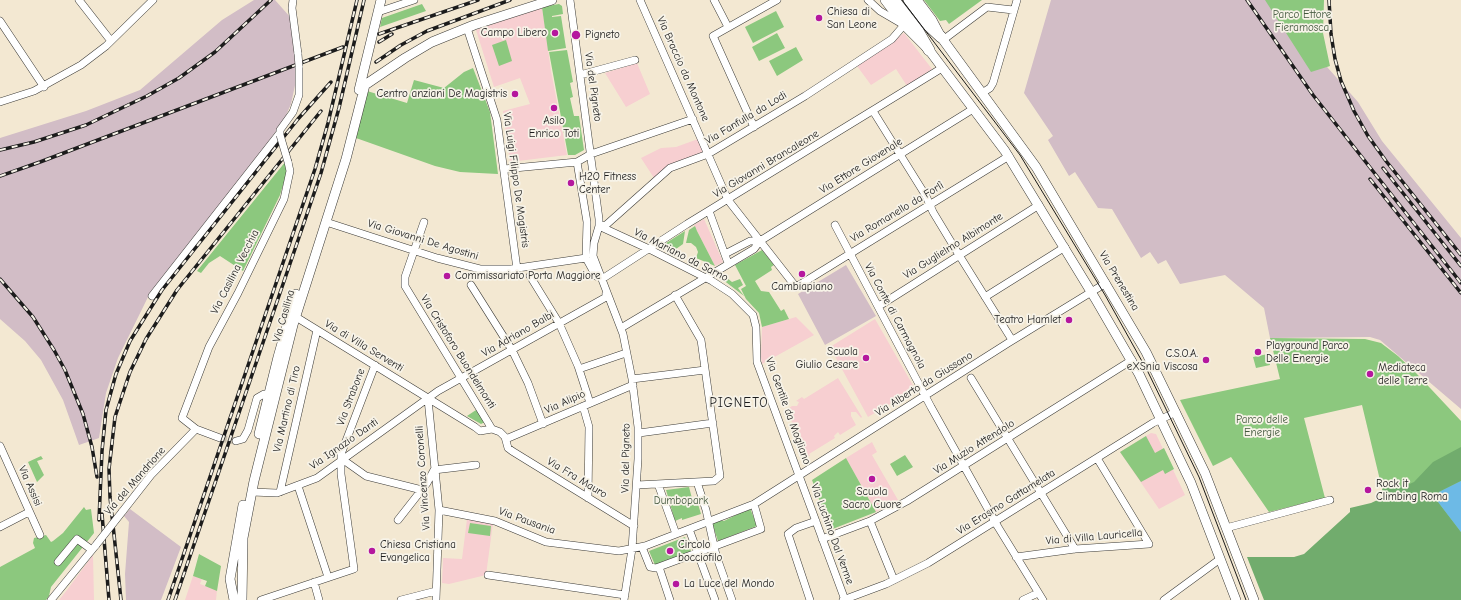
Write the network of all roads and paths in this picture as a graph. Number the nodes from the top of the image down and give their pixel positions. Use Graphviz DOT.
graph roads {
  1 [pos="79,0"];
  2 [pos="153,0"];
  3 [pos="293,0"];
  4 [pos="381,0"];
  5 [pos="414,0"];
  6 [pos="552,0"];
  7 [pos="570,0"];
  8 [pos="640,0"];
  9 [pos="714,0"];
  10 [pos="777,0"];
  11 [pos="868,0"];
  12 [pos="885,0"];
  13 [pos="894,0"];
  14 [pos="909,0"];
  15 [pos="917,0"];
  16 [pos="1017,0"];
  17 [pos="1013,10"];
  18 [pos="378,12"];
  19 [pos="0,21"];
  20 [pos="904,25"];
  21 [pos="728,27"];
  22 [pos="467,28"];
  23 [pos="942,39"];
  24 [pos="112,41"];
  25 [pos="370,46"];
  26 [pos="929,50"];
  27 [pos="635,60"];
  28 [pos="942,68"];
  29 [pos="580,75"];
  30 [pos="371,79"];
  31 [pos="44,86"];
  32 [pos="982,93"];
  33 [pos="0,102"];
  34 [pos="973,109"];
  35 [pos="873,111"];
  36 [pos="693,119"];
  37 [pos="754,127"];
  38 [pos="280,135"];
  39 [pos="591,154"];
  40 [pos="708,154"];
  41 [pos="900,154"];
  42 [pos="1009,156"];
  43 [pos="577,162"];
  44 [pos="504,169"];
  45 [pos="728,200"];
  46 [pos="931,205"];
  47 [pos="1039,205"];
  48 [pos="709,211"];
  49 [pos="326,222"];
  50 [pos="424,222"];
  51 [pos="835,225"];
  52 [pos="599,226"];
  53 [pos="760,241"];
  54 [pos="1065,247"];
  55 [pos="649,249"];
  56 [pos="414,251"];
  57 [pos="725,254"];
  58 [pos="850,254"];
  59 [pos="959,256"];
  60 [pos="586,258"];
  61 [pos="728,263"];
  62 [pos="517,269"];
  63 [pos="530,276"];
  64 [pos="704,277"];
  65 [pos="602,279"];
  66 [pos="1106,283"];
  67 [pos="471,285"];
  68 [pos="796,287"];
  69 [pos="1091,292"];
  70 [pos="152,296"];
  71 [pos="608,296"];
  72 [pos="675,296"];
  73 [pos="985,297"];
  74 [pos="879,306"];
  75 [pos="748,309"];
  76 [pos="296,317"];
  77 [pos="559,323"];
  78 [pos="621,328"];
  79 [pos="317,330"];
  80 [pos="1012,340"];
  81 [pos="512,350"];
  82 [pos="623,354"];
  83 [pos="1132,360"];
  84 [pos="375,366"];
  85 [pos="579,369"];
  86 [pos="705,370"];
  87 [pos="463,378"];
  88 [pos="971,378"];
  89 [pos="633,382"];
  90 [pos="925,396"];
  91 [pos="268,398"];
  92 [pos="428,399"];
  93 [pos="587,404"];
  94 [pos="1176,412"];
  95 [pos="1161,419"];
  96 [pos="712,423"];
  97 [pos="543,424"];
  98 [pos="196,429"];
  99 [pos="492,429"];
  100 [pos="639,433"];
  101 [pos="220,438"];
  102 [pos="506,439"];
  103 [pos="1009,439"];
  104 [pos="236,441"];
  105 [pos="1,450"];
  106 [pos="1097,458"];
  107 [pos="342,459"];
  108 [pos="476,465"];
  109 [pos="964,466"];
  110 [pos="434,470"];
  111 [pos="799,475"];
  112 [pos="697,482"];
  113 [pos="658,484"];
  114 [pos="637,485"];
  115 [pos="298,486"];
  116 [pos="422,490"];
  117 [pos="252,492"];
  118 [pos="280,492"];
  119 [pos="1041,492"];
  120 [pos="588,498"];
  121 [pos="1330,500"];
  122 [pos="754,504"];
  123 [pos="439,510"];
  124 [pos="29,512"];
  125 [pos="398,520"];
  126 [pos="816,521"];
  127 [pos="995,521"];
  128 [pos="708,522"];
  129 [pos="870,522"];
  130 [pos="634,526"];
  131 [pos="0,527"];
  132 [pos="1226,528"];
  133 [pos="688,529"];
  134 [pos="676,534"];
  135 [pos="40,535"];
  136 [pos="822,539"];
  137 [pos="714,546"];
  138 [pos="642,547"];
  139 [pos="94,548"];
  140 [pos="1075,548"];
  141 [pos="632,549"];
  142 [pos="698,552"];
  143 [pos="1016,557"];
  144 [pos="1220,559"];
  145 [pos="58,562"];
  146 [pos="659,567"];
  147 [pos="488,575"];
  148 [pos="328,577"];
  149 [pos="894,580"];
  150 [pos="314,582"];
  151 [pos="436,591"];
  152 [pos="1038,592"];
  153 [pos="625,597"];
  154 [pos="243,598"];
  155 [pos="1167,599"];
  156 [pos="51,600"];
  157 [pos="234,600"];
  158 [pos="261,600"];
  159 [pos="319,600"];
  160 [pos="401,600"];
  161 [pos="436,600"];
  162 [pos="670,600"];
  163 [pos="715,600"];
  164 [pos="732,600"];
  165 [pos="810,600"];
  166 [pos="844,600"];
  167 [pos="1023,600"];
  168 [pos="1043,600"];
  169 [pos="1236,600"];
  170 [pos="1254,600"];
  1 -- 24 [label="street"];
  2 -- 24 [label="street"];
  3 -- 38 [label="street, bridge"];
  4 -- 18 [label="main road, Via Casilina"];
  5 -- 18 [label="street"];
  6 -- 22 [label="main road"];
  7 -- 29 [label="street, Via del Pigneto"];
  8 -- 36 [label="street, Via Braccio da Montone"];
  9 -- 21 [label="street"];
  10 -- 21 [label="street"];
  11 -- 20 [label="street"];
  12 -- 20 [label="main road"];
  13 -- 26 [label="highway"];
  14 -- 23 [label="highway"];
  15 -- 23 [label="main road, Via Prenestina"];
  16 -- 17 [label="street"];
  17 -- 23 [label="street"];
  17 -- 32 [label="street"];
  18 -- 25 [label="main road, Via Casilina"];
  19 -- 31 [label="street"];
  20 -- 26 [label="main road"];
  20 -- 37 [label="street, Via Fanfulla da Lodi"];
  21 -- 37 [label="street"];
  22 -- 30 [label="main road"];
  22 -- 44 [label="street, Via Luigi Filippo De Magistris"];
  23 -- 32 [label="main road, Via Prenestina"];
  24 -- 31 [label="street"];
  25 -- 30 [label="street, Via Casilina"];
  25 -- 91 [label="main road, Via Casilina"];
  26 -- 28 [label="main road"];
  27 -- 29 [label="street"];
  28 -- 34 [label="main road"];
  28 -- 35 [label="street, Via Giovanni Brancaleone"];
  29 -- 39 [label="street, Via del Pigneto"];
  30 -- 49 [label="main road, Via Casilina"];
  31 -- 33 [label="street"];
  32 -- 66 [label="main road, Via Prenestina"];
  34 -- 41 [label="street, Via Ettore Giovenale"];
  34 -- 42 [label="main road"];
  35 -- 41 [label="street"];
  35 -- 45 [label="street, Via Giovanni Brancaleone"];
  36 -- 39 [label="street"];
  36 -- 40 [label="street, Via Braccio da Montone"];
  37 -- 40 [label="street, Via Fanfulla da Lodi"];
  38 -- 70 [label="street"];
  38 -- 98 [label="street, Via Casilina Vecchia, bridge"];
  39 -- 43 [label="street"];
  39 -- 52 [label="street, Via del Pigneto"];
  40 -- 45 [label="street, Via Braccio da Montone"];
  40 -- 52 [label="street, Via Fanfulla da Lodi"];
  41 -- 46 [label="street"];
  41 -- 53 [label="street, Via Ettore Giovenale"];
  42 -- 46 [label="street, Via Romanello da Forlì"];
  42 -- 47 [label="main road"];
  43 -- 44 [label="street"];
  43 -- 60 [label="street, Via del Pigneto"];
  44 -- 62 [label="street, Via Luigi Filippo De Magistris"];
  45 -- 48 [label="street, Via Giovanni Brancaleone"];
  45 -- 53 [label="street, Via Braccio da Montone"];
  46 -- 58 [label="street, Via Romanello da Forlì"];
  46 -- 59 [label="street"];
  47 -- 54 [label="main road"];
  47 -- 59 [label="street, Via Guglielmo Albimonte"];
  48 -- 55 [label="street, Via Giovanni Brancaleone"];
  48 -- 57 [label="street"];
  49 -- 56 [label="street, Via Giovanni De Agostini"];
  49 -- 76 [label="main road, Via Casilina"];
  50 -- 56 [label="street"];
  51 -- 58 [label="street, Via Conte di Carmagnola"];
  52 -- 55 [label="street, Via Mariano da Sarno"];
  52 -- 65 [label="street, Via del Pigneto"];
  53 -- 57 [label="street, Via Ettore Giovenale"];
  53 -- 61 [label="street, Via Ettore Giovenale"];
  53 -- 68 [label="street, Via Braccio da Montone"];
  54 -- 69 [label="main road"];
  54 -- 73 [label="street"];
  55 -- 64 [label="street, Via Mariano da Sarno"];
  55 -- 65 [label="street, Via Giovanni Brancaleone"];
  56 -- 62 [label="street, Via Giovanni De Agostini"];
  56 -- 87 [label="street, Via Cristoforo Buondelmonti"];
  57 -- 61 [label="street"];
  58 -- 68 [label="street, Via Romanello da Forlì"];
  58 -- 74 [label="street, Via Conte di Carmagnola"];
  59 -- 73 [label="street"];
  59 -- 74 [label="street, Via Guglielmo Albimonte"];
  60 -- 62 [label="street, Via Giovanni De Agostini"];
  60 -- 71 [label="street, Via del Pigneto"];
  61 -- 64 [label="street, Via Ettore Giovenale"];
  63 -- 77 [label="street"];
  64 -- 72 [label="street, Via Ettore Giovenale"];
  64 -- 75 [label="street, Via Mariano da Sarno"];
  65 -- 71 [label="street, Via del Pigneto"];
  66 -- 69 [label="street, Via Alberto da Giussano"];
  66 -- 94 [label="main road, Via Prenestina"];
  67 -- 81 [label="street"];
  69 -- 80 [label="street, Via Alberto da Giussano"];
  69 -- 83 [label="main road"];
  71 -- 77 [label="street, Via Adriano Balbi"];
  71 -- 78 [label="street, Via del Pigneto"];
  72 -- 78 [label="street, Via Ettore Giovenale"];
  72 -- 86 [label="street"];
  73 -- 80 [label="street"];
  74 -- 90 [label="street, Via Conte di Carmagnola"];
  75 -- 111 [label="street, Via Gentile da Mogliano"];
  76 -- 79 [label="street, Via di Villa Serventi"];
  76 -- 117 [label="main road, Via Casilina"];
  77 -- 81 [label="street, Via Adriano Balbi"];
  77 -- 85 [label="street"];
  78 -- 89 [label="street, Via del Pigneto"];
  79 -- 84 [label="street, Via di Villa Serventi"];
  79 -- 118 [label="street, Via Martino di Tiro"];
  80 -- 90 [label="street, Via Alberto da Giussano"];
  81 -- 87 [label="street, Via Adriano Balbi"];
  81 -- 97 [label="street"];
  82 -- 85 [label="street"];
  83 -- 95 [label="main road"];
  83 -- 103 [label="street, Via Muzio Attendolo"];
  84 -- 92 [label="street, Via di Villa Serventi"];
  84 -- 107 [label="street, Via Strabone"];
  85 -- 93 [label="street"];
  86 -- 89 [label="street, Via Alipio"];
  86 -- 96 [label="street"];
  87 -- 92 [label="street, Via Adriano Balbi"];
  87 -- 99 [label="street, Via Cristoforo Buondelmonti"];
  88 -- 103 [label="street"];
  89 -- 93 [label="street, Via Alipio"];
  89 -- 100 [label="street, Via del Pigneto"];
  90 -- 109 [label="street, Via Conte di Carmagnola"];
  90 -- 111 [label="street, Via Alberto da Giussano"];
  91 -- 104 [label="street"];
  91 -- 157 [label="main road, Via Casilina"];
  92 -- 99 [label="street, Via di Villa Serventi"];
  92 -- 107 [label="street, Via Ignazio Danti"];
  92 -- 110 [label="street, Via Vincenzo Coronelli"];
  93 -- 97 [label="street, Via Alipio"];
  93 -- 120 [label="street"];
  94 -- 95 [label="street, Via Erasmo Gattamelata"];
  94 -- 132 [label="main road, Via Prenestina"];
  95 -- 106 [label="street, Via Erasmo Gattamelata"];
  95 -- 144 [label="main road"];
  96 -- 100 [label="street"];
  96 -- 112 [label="street"];
  97 -- 102 [label="street, Via Alipio"];
  98 -- 101 [label="street"];
  98 -- 139 [label="street, Via del Mandrione, bridge"];
  99 -- 102 [label="street"];
  100 -- 114 [label="street, Via del Pigneto"];
  102 -- 120 [label="street, Via Fra Mauro"];
  103 -- 109 [label="street, Via Muzio Attendolo"];
  103 -- 119 [label="street"];
  105 -- 124 [label="street, Via Assisi"];
  106 -- 119 [label="street, Via Erasmo Gattamelata"];
  106 -- 140 [label="street, Via di Villa Lauricella"];
  107 -- 115 [label="street, Via Ignazio Danti"];
  107 -- 116 [label="street"];
  107 -- 148 [label="street, Via Strabone"];
  108 -- 110 [label="street"];
  109 -- 127 [label="street, Via Conte di Carmagnola"];
  109 -- 129 [label="street, Via Muzio Attendolo"];
  110 -- 116 [label="street"];
  110 -- 123 [label="street, Via Vincenzo Coronelli"];
  111 -- 122 [label="street, Via Alberto da Giussano"];
  111 -- 126 [label="street, Via Luchino Dal Verme"];
  112 -- 113 [label="street"];
  112 -- 128 [label="street"];
  113 -- 114 [label="street"];
  113 -- 134 [label="street"];
  114 -- 130 [label="street, Via del Pigneto"];
  115 -- 118 [label="street, Via Ignazio Danti"];
  115 -- 148 [label="street"];
  116 -- 125 [label="street"];
  117 -- 118 [label="street, Via Ignazio Danti"];
  117 -- 154 [label="main road, Via Casilina"];
  119 -- 127 [label="street, Via Erasmo Gattamelata"];
  119 -- 140 [label="street"];
  120 -- 130 [label="street, Via Fra Mauro"];
  121 -- 132 [label="street"];
  122 -- 128 [label="street, Via Alberto da Giussano"];
  122 -- 137 [label="street"];
  123 -- 141 [label="street, Via Pausania"];
  123 -- 151 [label="street, Via Vincenzo Coronelli"];
  124 -- 131 [label="street"];
  124 -- 135 [label="street, Via Assisi"];
  126 -- 136 [label="street, Via Luchino Dal Verme"];
  126 -- 165 [label="street"];
  127 -- 143 [label="street, Via Conte di Carmagnola"];
  127 -- 149 [label="street, Via Erasmo Gattamelata"];
  128 -- 133 [label="street, Via Alberto da Giussano"];
  128 -- 137 [label="street"];
  129 -- 136 [label="street, Via Muzio Attendolo"];
  129 -- 149 [label="street"];
  130 -- 141 [label="street, Via del Pigneto"];
  132 -- 170 [label="main road, Via Prenestina"];
  133 -- 134 [label="street, Via Pausania"];
  133 -- 142 [label="street"];
  134 -- 138 [label="street, Via Pausania"];
  136 -- 166 [label="street, Via Luchino Dal Verme"];
  137 -- 142 [label="street"];
  137 -- 164 [label="street"];
  138 -- 141 [label="street, Via Pausania"];
  138 -- 146 [label="street"];
  139 -- 145 [label="street"];
  139 -- 156 [label="street, Via del Mandrione"];
  140 -- 143 [label="street, Via di Villa Lauricella"];
  141 -- 153 [label="street, Via del Pigneto"];
  142 -- 146 [label="street"];
  142 -- 163 [label="street"];
  143 -- 152 [label="street, Via Conte di Carmagnola"];
  144 -- 155 [label="street"];
  144 -- 169 [label="main road"];
  146 -- 162 [label="street"];
  147 -- 153 [label="street"];
  148 -- 150 [label="street"];
  149 -- 166 [label="street, Via Erasmo Gattamelata"];
  150 -- 158 [label="street"];
  150 -- 159 [label="street"];
  151 -- 160 [label="street"];
  151 -- 161 [label="street, Via Vincenzo Coronelli"];
  152 -- 167 [label="street"];
  152 -- 168 [label="street, Via Conte di Carmagnola"];
}
